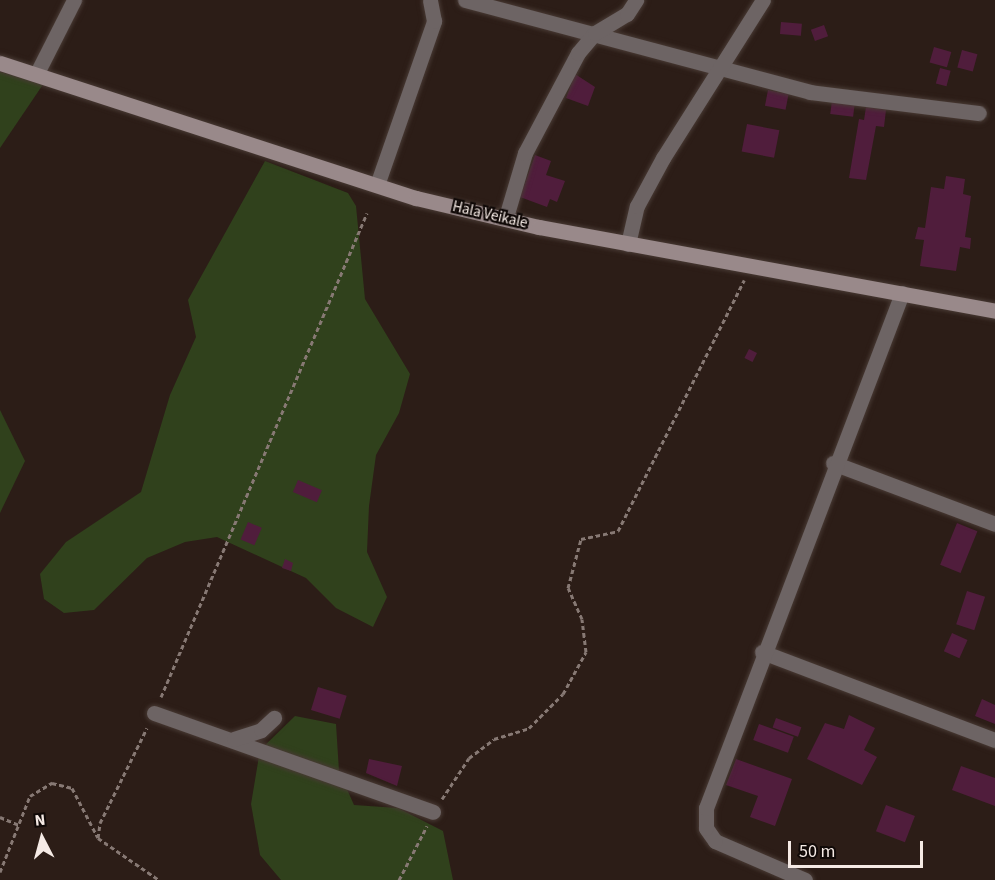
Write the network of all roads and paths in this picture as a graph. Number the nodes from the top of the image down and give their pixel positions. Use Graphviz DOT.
graph roads {
  1 [pos="74,0"];
  2 [pos="430,0"];
  3 [pos="465,0"];
  4 [pos="636,0"];
  5 [pos="763,0"];
  6 [pos="595,33"];
  7 [pos="0,63"];
  8 [pos="720,68"];
  9 [pos="37,73"];
  10 [pos="979,113"];
  11 [pos="377,185"];
  12 [pos="367,213"];
  13 [pos="506,217"];
  14 [pos="628,244"];
  15 [pos="751,267"];
  16 [pos="902,293"];
  17 [pos="995,311"];
  18 [pos="833,463"];
  19 [pos="995,524"];
  20 [pos="762,652"];
  21 [pos="154,713"];
  22 [pos="274,718"];
  23 [pos="234,739"];
  24 [pos="995,740"];
  25 [pos="434,812"];
  26 [pos="0,818"];
  27 [pos="19,825"];
  28 [pos="98,838"];
  29 [pos="0,872"];
  30 [pos="159,880"];
  31 [pos="399,880"];
  32 [pos="805,880"];
  1 -- 9 [label="street"];
  2 -- 11 [label="street"];
  3 -- 6 [label="street"];
  4 -- 6 [label="street"];
  5 -- 8 [label="street"];
  6 -- 8 [label="street"];
  6 -- 13 [label="street"];
  7 -- 9 [label="street, Hala Veikale"];
  8 -- 10 [label="street"];
  8 -- 14 [label="street"];
  9 -- 11 [label="street, Hala Veikale"];
  11 -- 13 [label="street, Hala Veikale"];
  12 -- 21 [label="path"];
  13 -- 14 [label="street, Hala Veikale"];
  14 -- 15 [label="street, Hala Veikale"];
  15 -- 16 [label="street, Hala Veikale"];
  15 -- 25 [label="path"];
  16 -- 17 [label="street, Hala Veikale"];
  16 -- 18 [label="street"];
  18 -- 19 [label="street"];
  18 -- 20 [label="street"];
  20 -- 24 [label="street"];
  20 -- 32 [label="street"];
  21 -- 23 [label="street"];
  21 -- 28 [label="path"];
  22 -- 23 [label="street"];
  23 -- 25 [label="street"];
  25 -- 31 [label="path"];
  26 -- 27 [label="path"];
  27 -- 28 [label="path"];
  27 -- 29 [label="path"];
  28 -- 30 [label="path"];
}
